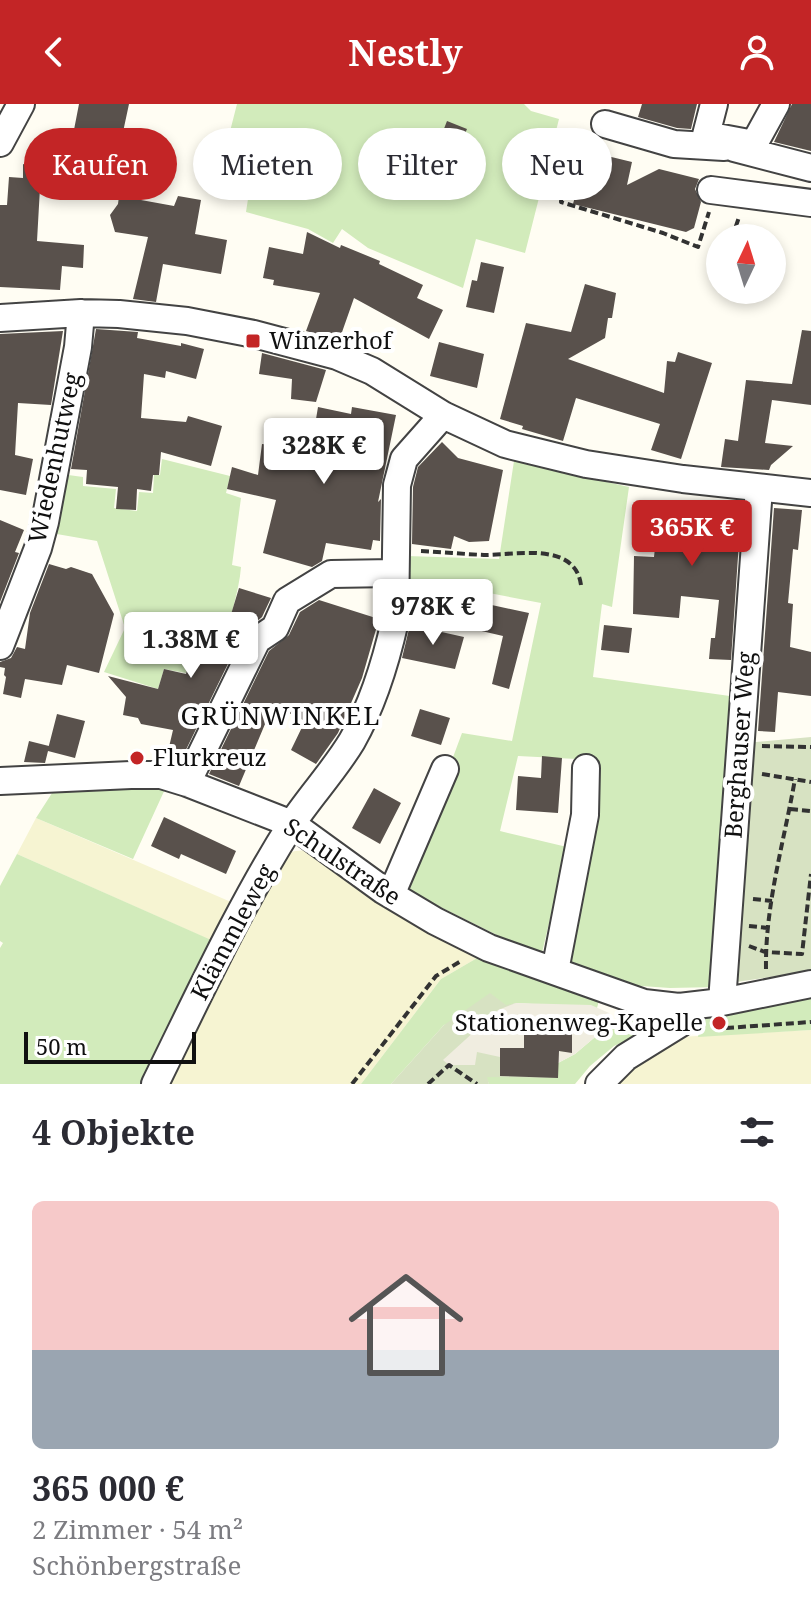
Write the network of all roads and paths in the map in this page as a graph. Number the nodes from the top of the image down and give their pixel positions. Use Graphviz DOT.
graph roads {
  1 [pos="21,104"];
  2 [pos="714,104"];
  3 [pos="776,104"];
  4 [pos="605,124"];
  5 [pos="724,142"];
  6 [pos="0,143"];
  7 [pos="811,168"];
  8 [pos="711,190"];
  9 [pos="561,200"];
  10 [pos="811,203"];
  11 [pos="81,313"];
  12 [pos="0,318"];
  13 [pos="443,415"];
  14 [pos="759,488"];
  15 [pos="811,493"];
  16 [pos="394,561"];
  17 [pos="581,585"];
  18 [pos="0,646"];
  19 [pos="756,746"];
  20 [pos="811,747"];
  21 [pos="586,768"];
  22 [pos="445,769"];
  23 [pos="759,773"];
  24 [pos="795,779"];
  25 [pos="0,781"];
  26 [pos="811,782"];
  27 [pos="187,783"];
  28 [pos="790,809"];
  29 [pos="811,811"];
  30 [pos="292,824"];
  31 [pos="811,878"];
  32 [pos="391,895"];
  33 [pos="809,905"];
  34 [pos="489,948"];
  35 [pos="765,952"];
  36 [pos="555,971"];
  37 [pos="811,984"];
  38 [pos="766,992"];
  39 [pos="722,1002"];
  40 [pos="680,1015"];
  41 [pos="811,1022"];
  42 [pos="155,1084"];
  43 [pos="352,1084"];
  44 [pos="428,1084"];
  45 [pos="477,1084"];
  46 [pos="599,1084"];
  1 -- 6 [label="street"];
  2 -- 5 [label="street"];
  3 -- 5 [label="street"];
  4 -- 5 [label="street"];
  5 -- 7 [label="street"];
  8 -- 9 [label="path"];
  8 -- 10 [label="street"];
  11 -- 12 [label="street"];
  11 -- 13 [label="street"];
  11 -- 18 [label="street, Wiedenhutweg"];
  13 -- 14 [label="street"];
  13 -- 16 [label="street, Klämmleweg"];
  14 -- 15 [label="street"];
  14 -- 39 [label="street, Berghauser Weg"];
  16 -- 17 [label="path"];
  16 -- 27 [label="street"];
  16 -- 30 [label="street, Klämmleweg"];
  19 -- 20 [label="path"];
  21 -- 36 [label="street"];
  22 -- 32 [label="street"];
  23 -- 24 [label="path"];
  24 -- 26 [label="path"];
  24 -- 28 [label="path"];
  25 -- 27 [label="street, Schulstraße"];
  27 -- 30 [label="street, Schulstraße"];
  28 -- 29 [label="path"];
  28 -- 35 [label="path"];
  30 -- 32 [label="street, Schulstraße"];
  30 -- 42 [label="street, Klämmleweg"];
  31 -- 33 [label="path"];
  32 -- 34 [label="street, Schulstraße"];
  33 -- 35 [label="path"];
  34 -- 36 [label="street, Schulstraße"];
  34 -- 43 [label="path"];
  35 -- 38 [label="path"];
  36 -- 40 [label="street, Schulstraße"];
  37 -- 38 [label="street"];
  38 -- 39 [label="street"];
  39 -- 40 [label="street"];
  40 -- 41 [label="path"];
  40 -- 46 [label="street"];
  44 -- 45 [label="path"];
}
